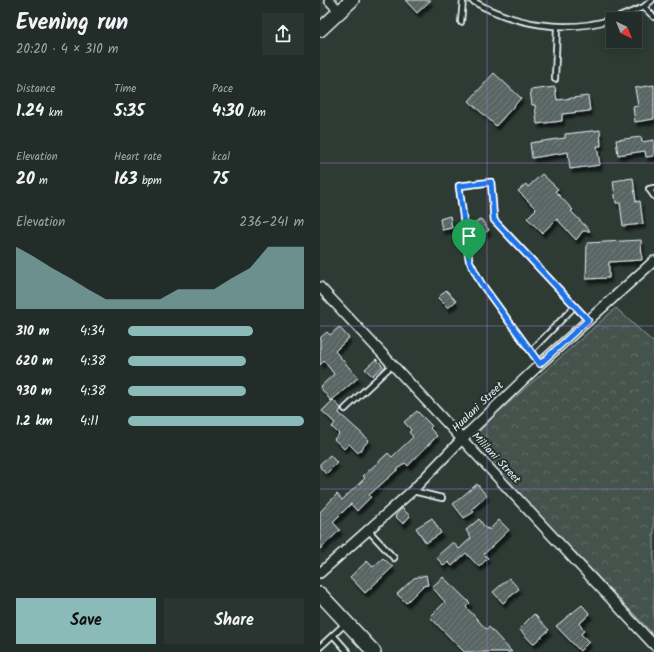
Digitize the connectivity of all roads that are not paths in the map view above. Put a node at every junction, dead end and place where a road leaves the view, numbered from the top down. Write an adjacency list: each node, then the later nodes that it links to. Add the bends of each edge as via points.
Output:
1 (329, 0): 7 (street)
2 (352, 0): 7 (street)
3 (463, 0): 10 (lane)
4 (471, 0): 12 (lane, via 495,12)
5 (652, 0): 6 (lane)
6 (644, 7): 8 (lane); 9 (lane)
7 (340, 12): 13 (street)
8 (632, 12)
9 (654, 17)
10 (462, 22)
11 (606, 22): 12 (lane, via 593,26)
12 (557, 27): 14 (lane)
13 (320, 30)
14 (555, 79)
15 (654, 188): 16 (lane, via 649,189)
16 (654, 196)
17 (654, 261): 20 (street, Hualani Street)
18 (320, 287): 23 (street, Mililani Street)
19 (575, 306): 20 (lane); 21 (lane); 21 (lane, via 494,220 491,182 459,186 469,260 481,283)
20 (588, 320): 22 (street, Hualani Street)
21 (531, 351): 22 (lane)
22 (540, 364): 25 (street, Hualani Street)
23 (392, 365): 24 (lane); 25 (street, Mililani Street)
24 (345, 408)
25 (462, 439): 26 (street, Hualani Street); 34 (street, Mililani Street)
26 (412, 491): 27 (lane); 28 (street, Hualani Street)
27 (442, 498)
28 (367, 529): 29 (lane); 30 (street, Hualani Street)
29 (394, 558)
30 (320, 573)
31 (320, 594): 32 (street)
32 (346, 623): 33 (lane); 37 (street)
33 (332, 635): 35 (lane); 36 (lane)
34 (654, 645)
35 (320, 647)
36 (348, 652)
37 (374, 652)

